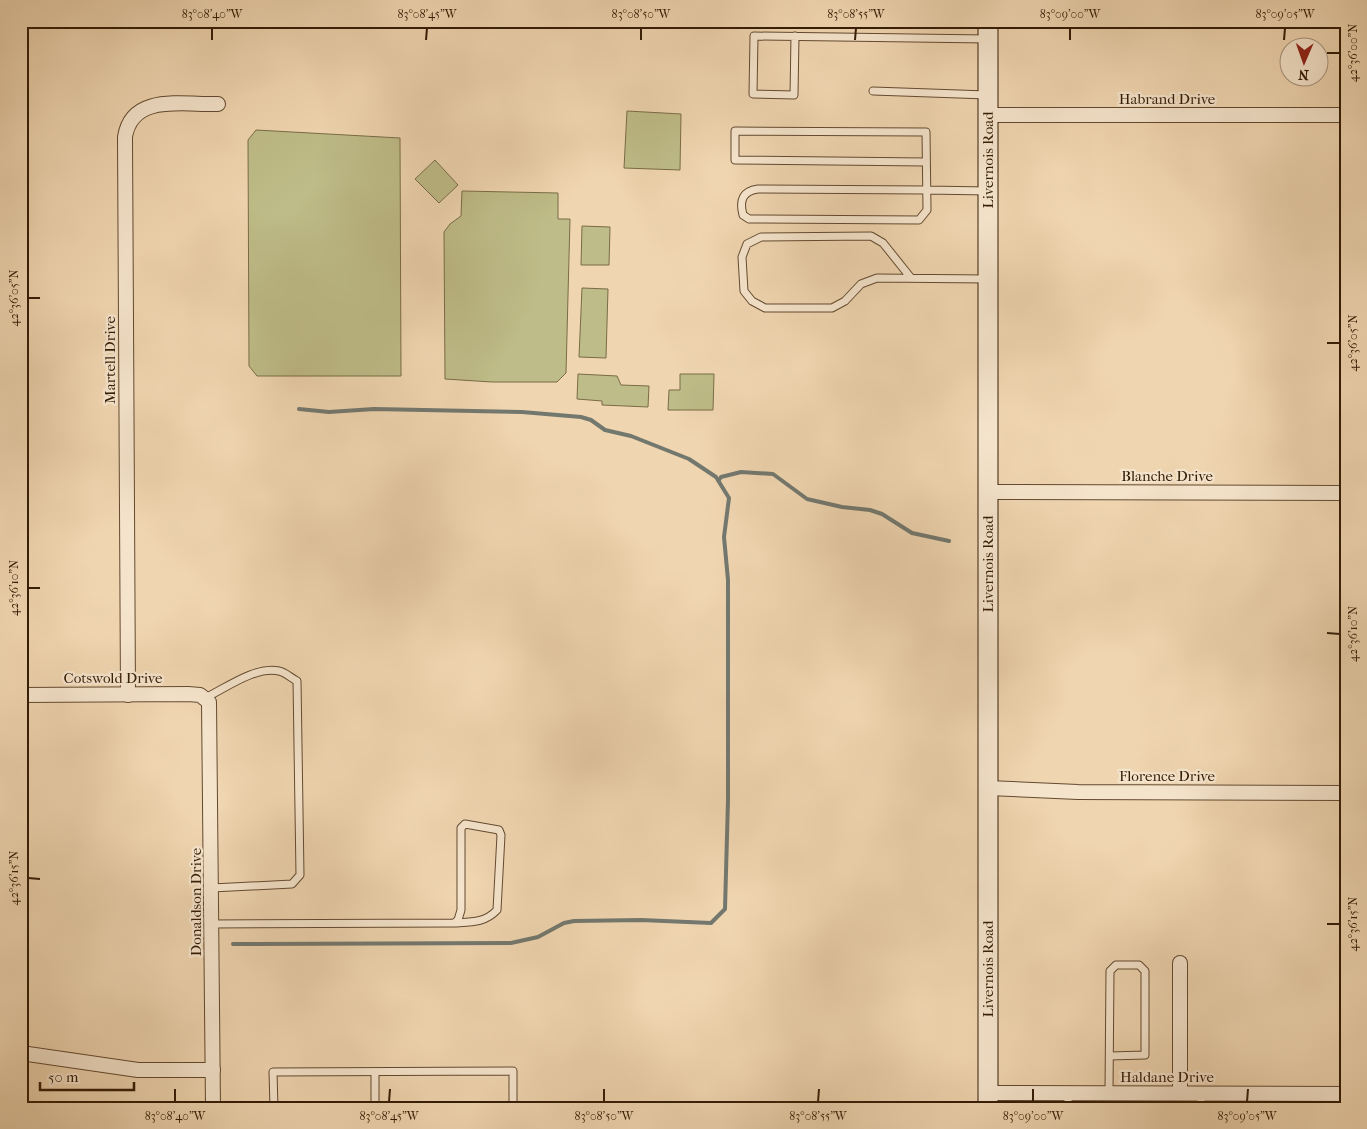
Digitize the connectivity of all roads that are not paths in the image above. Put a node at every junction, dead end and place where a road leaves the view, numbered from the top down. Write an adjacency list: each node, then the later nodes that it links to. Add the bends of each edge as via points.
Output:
1 (988, 30): 2 (lane); 4 (main road, Livernois Road)
2 (795, 36): 2 (lane, via 754,36 753,94 794,94)
3 (873, 91): 4 (lane)
4 (988, 95): 6 (main road, Livernois Road)
5 (218, 104): 16 (street, Martell Drive, via 148,106 128,122 125,137)
6 (988, 115): 7 (street, Habrand Drive); 10 (main road, Livernois Road)
7 (1346, 115)
8 (926, 162): 8 (lane, via 926,132 735,131 735,160); 9 (lane)
9 (927, 190): 9 (lane, via 758,189 744,194 741,208 749,219 919,220 927,210); 10 (lane)
10 (988, 191): 12 (main road, Livernois Road)
11 (910, 278): 11 (lane, via 884,243 871,236 761,237 747,244 742,257 744,291 752,301 765,308 832,308 845,301 861,284 876,278); 12 (lane)
12 (988, 279): 13 (main road, Livernois Road)
13 (988, 492): 14 (street, Blanche Drive); 18 (main road, Livernois Road)
14 (1346, 493)
15 (21, 694): 16 (street, Cotswold Drive)
16 (128, 694): 17 (street, Cotswold Drive, via 188,694)
17 (205, 698): 20 (street, Donaldson Drive, via 211,713); 20 (lane, via 238,680 272,671 281,671 297,681 300,875 292,884)
18 (988, 788): 19 (street, Florence Drive, via 1078,792); 33 (main road, Livernois Road)
19 (1346, 793)
20 (212, 888): 22 (street, Donaldson Drive)
21 (454, 923): 21 (lane, via 461,910 460,828 465,824 499,830 497,910 479,922); 22 (lane)
22 (212, 924): 26 (street, Donaldson Drive)
23 (1180, 963): 30 (street)
24 (21, 1053): 26 (street, via 138,1070)
25 (1110, 1056): 25 (lane, via 1110,971 1116,965 1139,965 1145,971 1145,1055); 29 (lane)
26 (213, 1070): 34 (street, Donaldson Drive)
27 (375, 1072): 35 (lane, via 273,1072); 36 (lane); 37 (lane, via 513,1071)
28 (1068, 1093): 29 (street, Haldane Drive); 33 (street, Haldane Drive); 38 (lane)
29 (1110, 1093): 30 (street, Haldane Drive)
30 (1180, 1093): 31 (street, Haldane Drive)
31 (1201, 1093): 32 (street, Haldane Drive); 39 (lane)
32 (1346, 1094)
33 (988, 1100)
34 (213, 1108)
35 (274, 1108)
36 (375, 1108)
37 (513, 1108)
38 (1068, 1108)
39 (1201, 1108)

